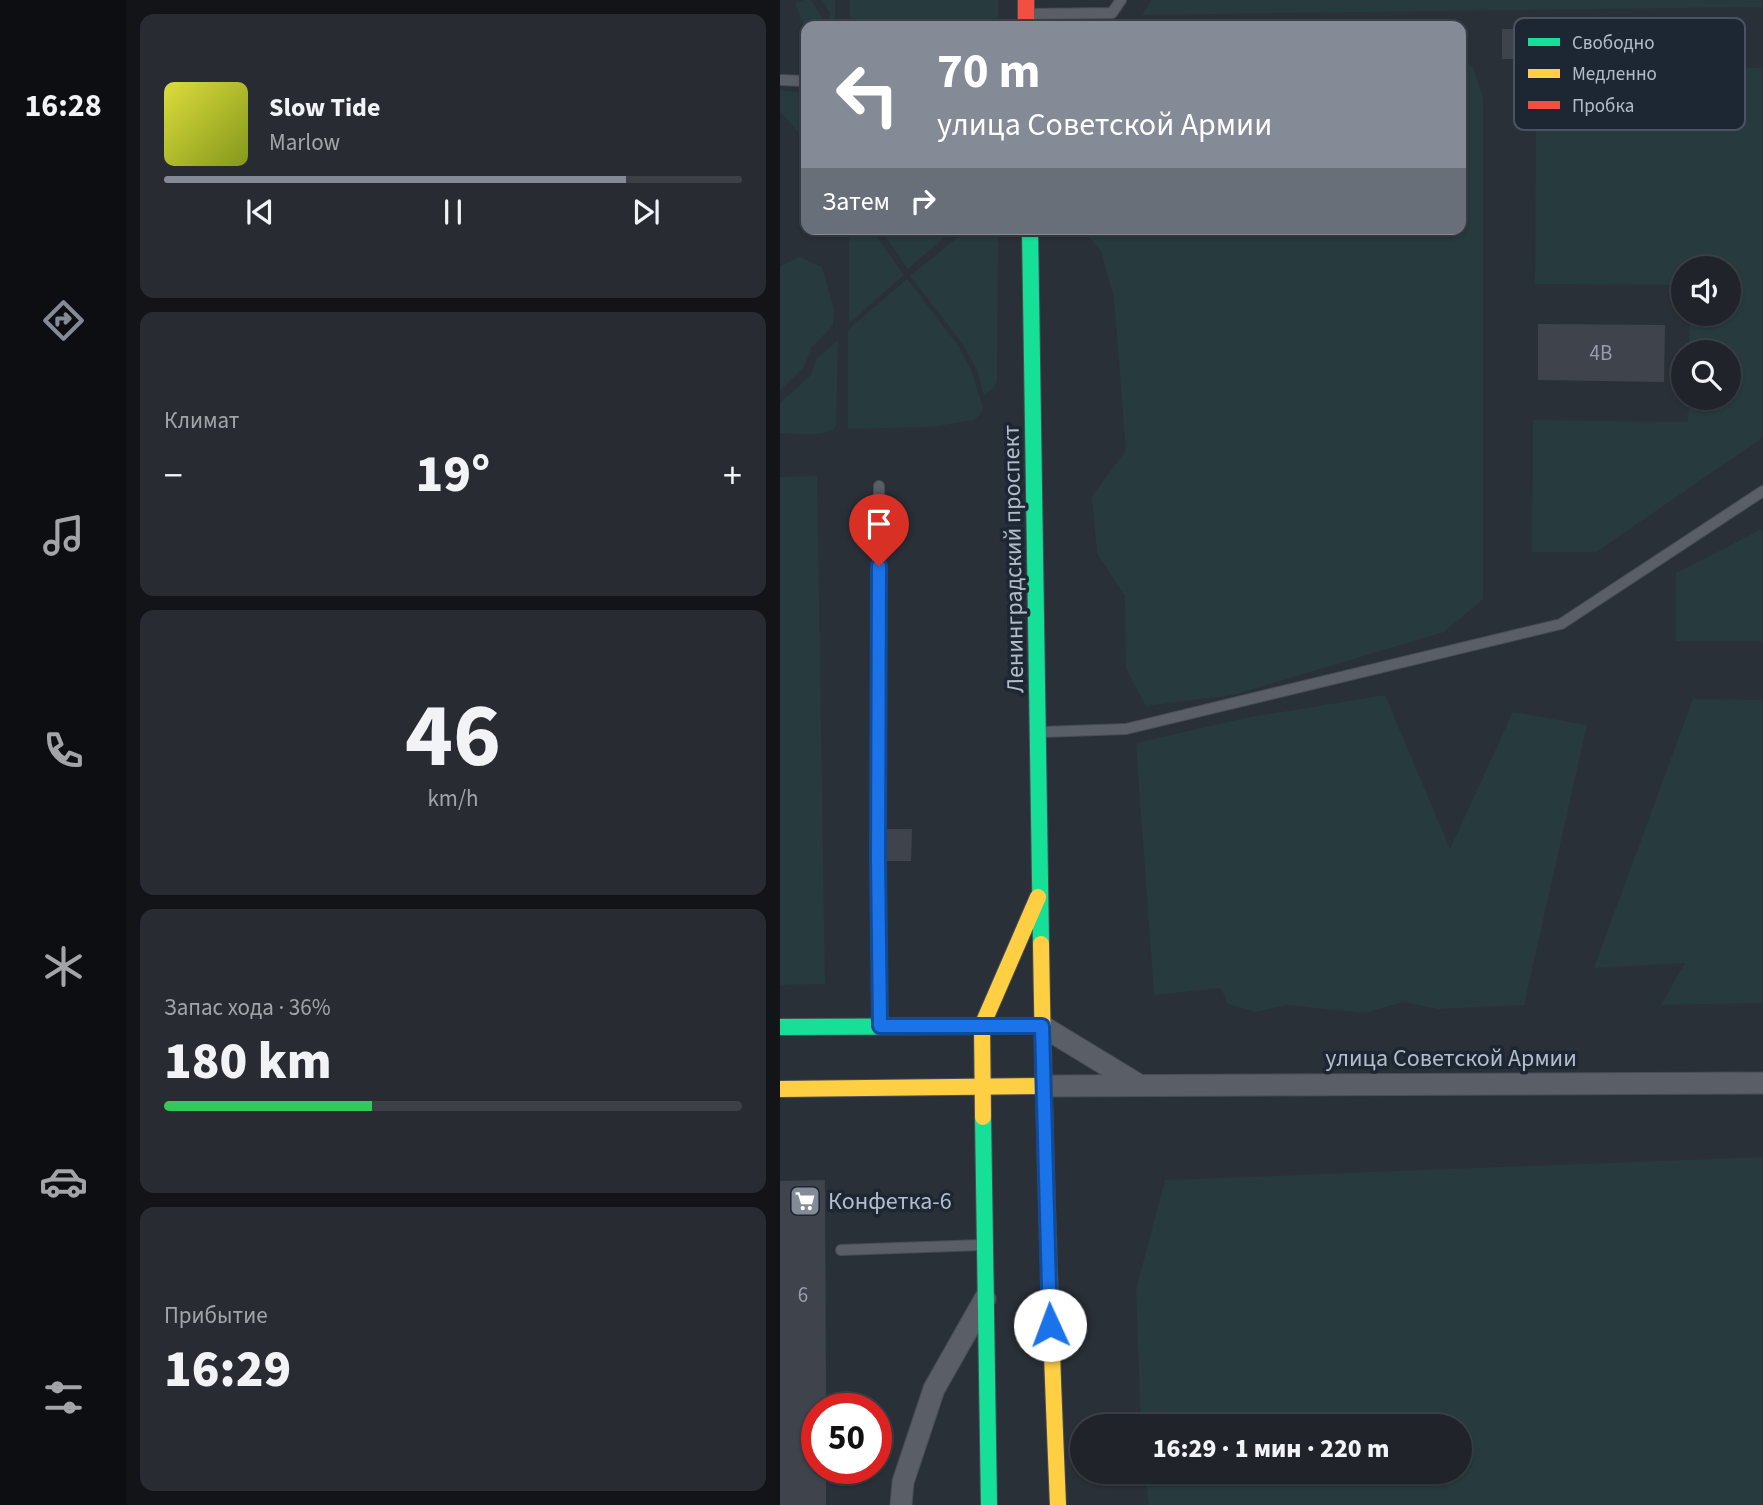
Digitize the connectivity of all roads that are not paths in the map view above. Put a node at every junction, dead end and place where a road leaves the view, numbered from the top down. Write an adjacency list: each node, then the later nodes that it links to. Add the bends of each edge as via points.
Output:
1 (1121, 0): 2 (lane, via 1112,13)
2 (1026, 14)
3 (780, 80): 4 (lane)
4 (801, 81)
5 (1030, 235): 8 (main road, Ленинградский проспект)
6 (879, 486): 10 (lane)
7 (1762, 491): 8 (lane, via 1561,624 1126,729)
8 (1039, 732): 9 (main road, Ленинградский проспект)
9 (1042, 888): 11 (main road, Ленинградский проспект); 12 (main road, Ленинградский проспект)
10 (880, 1026): 11 (main road); 13 (main road)
11 (982, 1026): 12 (main road); 16 (main road, Ленинградский проспект)
12 (1042, 1026): 15 (street); 17 (main road, Ленинградский проспект)
13 (780, 1027)
14 (1762, 1083): 15 (street, улица Советской Армии)
15 (1139, 1085): 17 (street, улица Советской Армии)
16 (982, 1086): 17 (main road, улица Советской Армии); 18 (main road, улица Советской Армии); 19 (main road, Ленинградский проспект)
17 (1043, 1086): 24 (main road, Ленинградский проспект)
18 (780, 1088)
19 (985, 1245): 20 (lane); 21 (main road, Ленинградский проспект)
20 (841, 1250)
21 (985, 1297): 22 (street, via 934,1389 903,1482); 23 (main road, Ленинградский проспект)
22 (901, 1505)
23 (989, 1505)
24 (1058, 1505)

